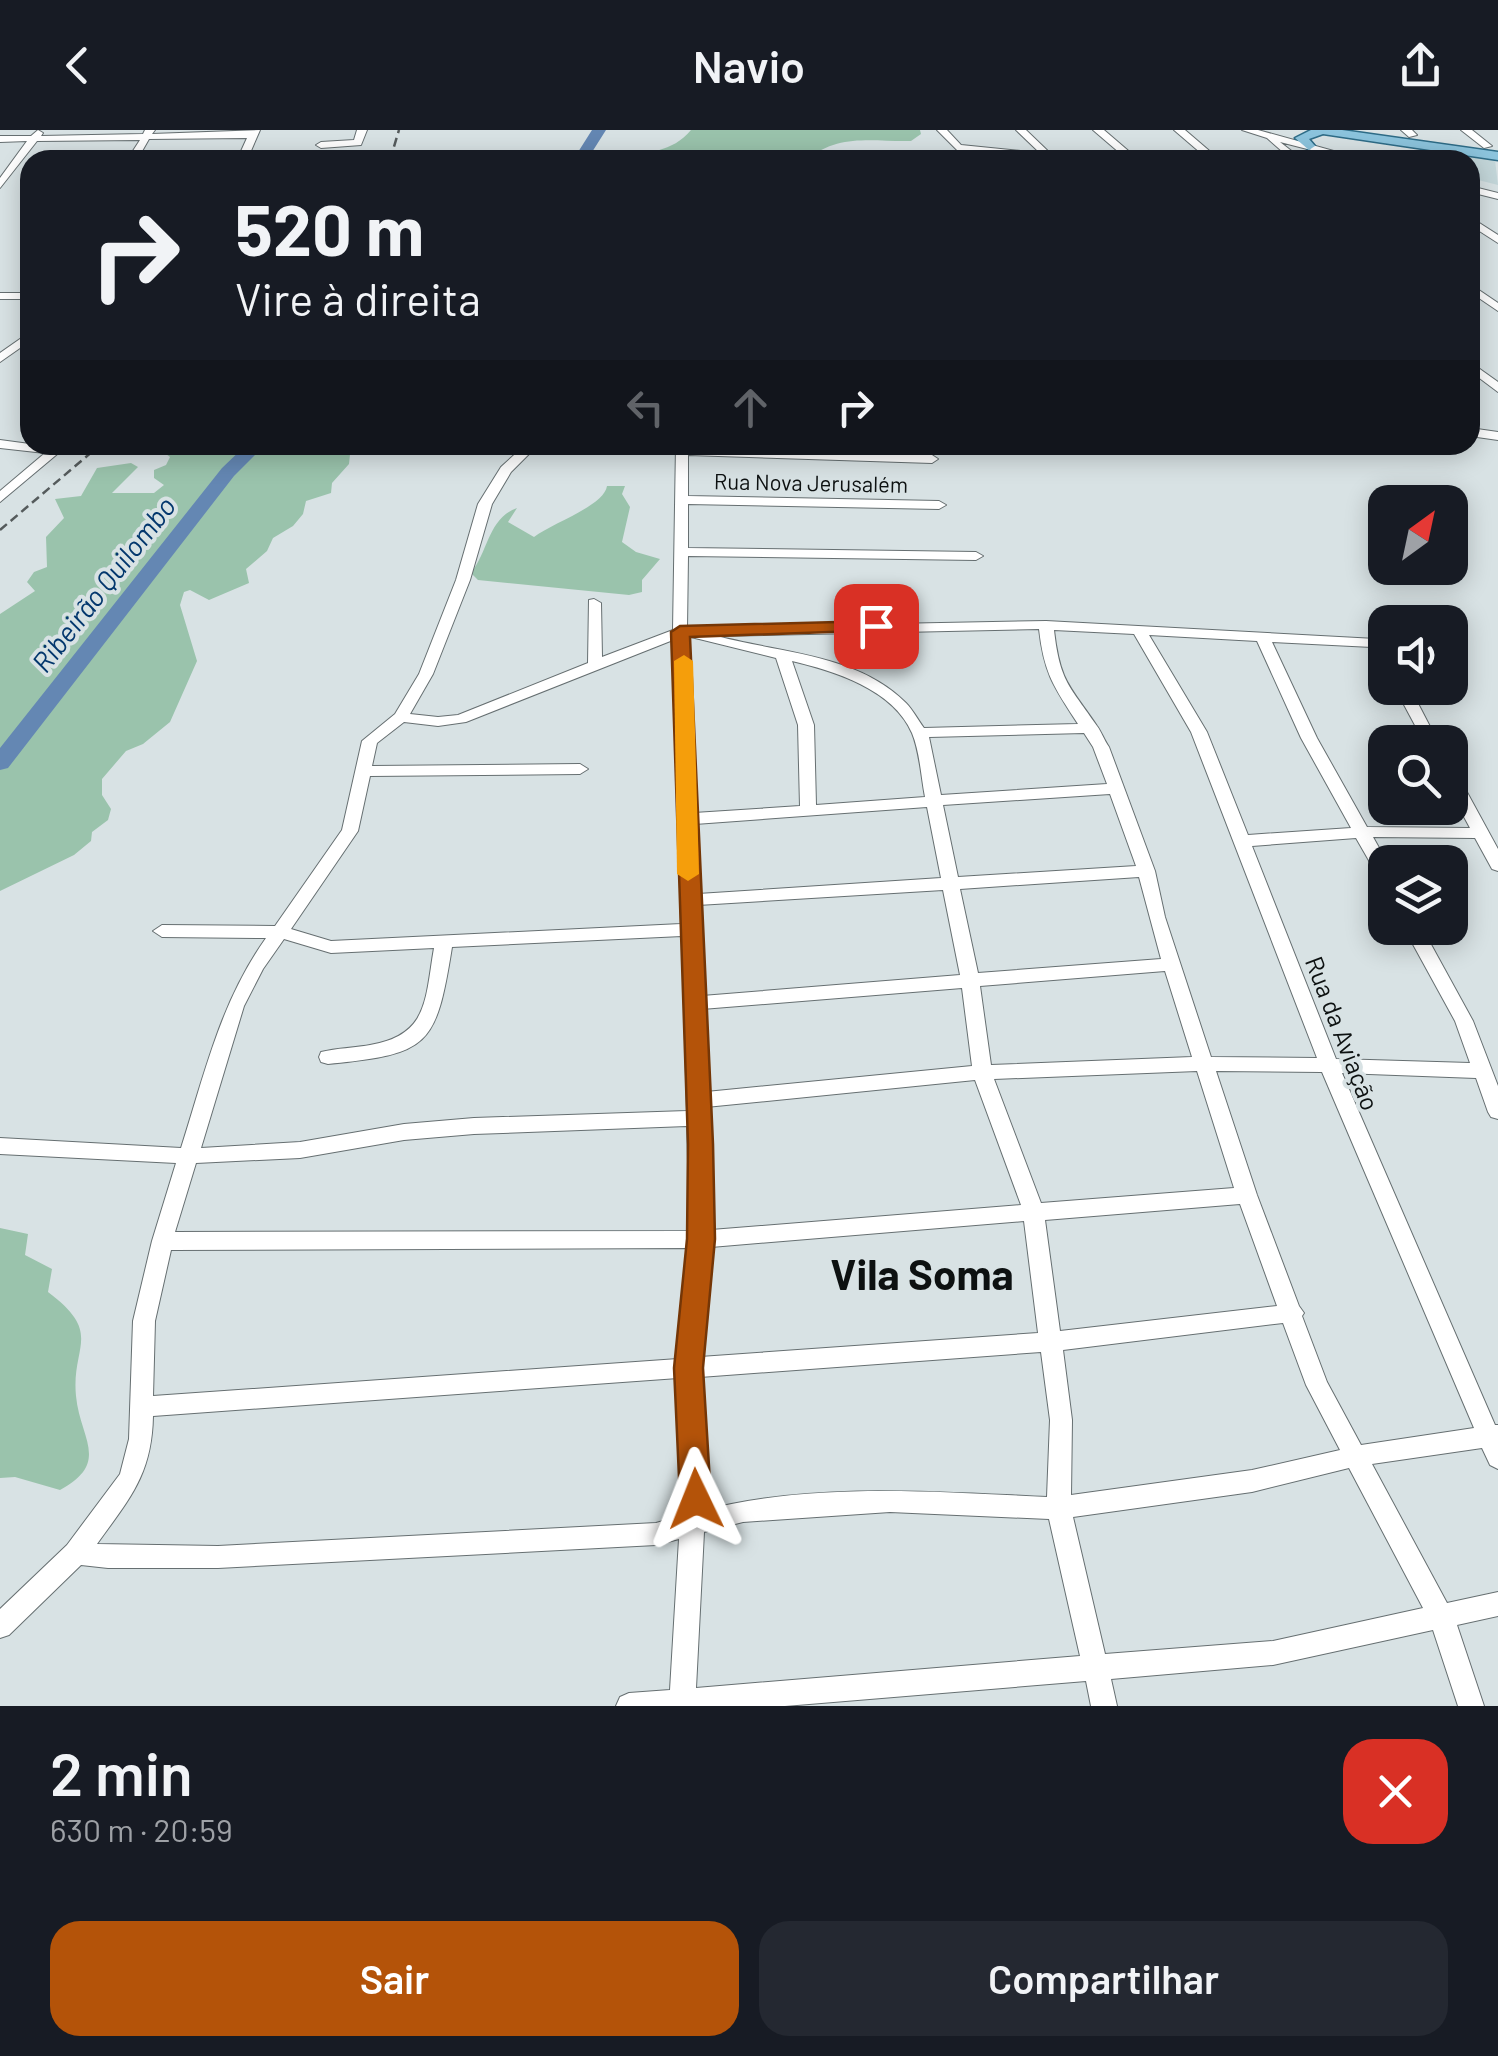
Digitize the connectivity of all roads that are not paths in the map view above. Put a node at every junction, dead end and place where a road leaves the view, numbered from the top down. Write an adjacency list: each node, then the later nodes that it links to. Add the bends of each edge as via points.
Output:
1 (362, 130): 16 (street, via 358,144)
2 (942, 130): 19 (street)
3 (1021, 130): 21 (street)
4 (1098, 130): 22 (street)
5 (1179, 130): 23 (street)
6 (1247, 130): 10 (street)
7 (1319, 130): 15 (main road); 17 (main road, via 1301,138)
8 (1378, 130): 9 (main road)
9 (1410, 132): 15 (main road)
10 (1265, 135): 17 (street); 24 (street)
11 (252, 136): 12 (street)
12 (146, 137): 13 (street)
13 (34, 138): 14 (street); 18 (street)
14 (0, 139)
15 (1478, 144): 27 (main road)
16 (321, 145)
17 (1309, 146): 25 (street); 26 (street)
18 (0, 147)
19 (959, 148): 20 (street)
20 (977, 150)
21 (1042, 150)
22 (1122, 150)
23 (1203, 150)
24 (1285, 150)
25 (1292, 150)
26 (1324, 150)
27 (1498, 156)
28 (20, 157): 29 (street)
29 (0, 185)
30 (20, 343): 31 (street)
31 (0, 360)
32 (50, 455): 37 (street)
33 (522, 455): 50 (street, via 485,504 426,674)
34 (682, 455): 38 (street)
35 (857, 455): 36 (street)
36 (932, 458)
37 (0, 498)
38 (682, 500): 39 (street, Rua Nova Jerusalém); 40 (street)
39 (939, 506)
40 (680, 552): 41 (street); 45 (street)
41 (976, 556)
42 (594, 603): 49 (street)
43 (1046, 625): 44 (street); 45 (street); 51 (street, via 1058,680)
44 (1138, 629): 46 (street); 62 (street, Rua da Aviação, via 1199,732)
45 (685, 632): 48 (street); 49 (street); 59 (street)
46 (1262, 636): 47 (street); 60 (street)
47 (1368, 647)
48 (782, 656): 52 (street, via 832,666 873,686 902,708); 58 (street, via 806,726)
49 (595, 664): 50 (street, via 461,721)
50 (400, 717): 54 (street, via 370,741)
51 (1090, 728): 52 (street); 55 (street)
52 (920, 734): 56 (street)
53 (580, 768): 54 (street)
54 (363, 771): 70 (street, via 350,831)
55 (1114, 789): 56 (street); 65 (street)
56 (935, 798): 58 (street); 66 (street)
57 (1468, 808): 61 (street)
58 (808, 812): 59 (street)
59 (688, 819): 67 (street)
60 (1363, 832): 61 (street); 62 (street); 63 (street)
61 (1482, 833): 64 (street)
62 (1242, 841): 77 (street, Rua da Aviação)
63 (1370, 845)
64 (1498, 865)
65 (1146, 871): 66 (street); 73 (street)
66 (952, 884): 67 (street); 74 (street)
67 (690, 900): 68 (street)
68 (691, 930): 71 (street); 75 (street)
69 (162, 932): 70 (street)
70 (282, 932): 71 (street, via 331,947); 84 (street, via 235,1006)
71 (444, 943): 76 (street, via 423,1032 391,1052)
72 (1422, 945): 79 (street)
73 (1172, 964): 74 (street); 78 (street)
74 (970, 979): 75 (street); 80 (street)
75 (695, 1003): 81 (street)
76 (328, 1057)
77 (1328, 1063): 78 (street); 79 (street); 93 (street, Rua da Aviação)
78 (1206, 1064): 80 (street); 85 (street)
79 (1483, 1071): 82 (street)
80 (982, 1072): 81 (street); 86 (street)
81 (699, 1109): 84 (street); 87 (street)
82 (1498, 1112)
83 (0, 1146): 84 (street)
84 (188, 1156): 88 (street)
85 (1248, 1195): 86 (street); 89 (street)
86 (1033, 1210): 87 (street); 90 (street)
87 (701, 1239): 88 (street); 91 (street)
88 (162, 1242): 92 (street, via 144,1321)
89 (1294, 1313): 90 (street); 94 (street, via 1318,1385)
90 (1049, 1342): 91 (street); 95 (street, via 1061,1420)
91 (688, 1368): 92 (street); 96 (street)
92 (142, 1407): 97 (street, via 130,1478)
93 (1495, 1443): 94 (street)
94 (1357, 1456): 95 (street, via 1252,1481); 99 (street)
95 (1058, 1508): 96 (street, via 890,1501 743,1511); 101 (street)
96 (693, 1525): 97 (street, via 656,1534 218,1557); 102 (street)
97 (76, 1553): 100 (street)
98 (1498, 1604): 99 (street)
99 (1441, 1616): 101 (street, via 1273,1654); 105 (street)
100 (0, 1626)
101 (1096, 1669): 102 (street); 104 (street)
102 (683, 1704): 103 (street)
103 (628, 1706)
104 (1104, 1706)
105 (1471, 1706)

